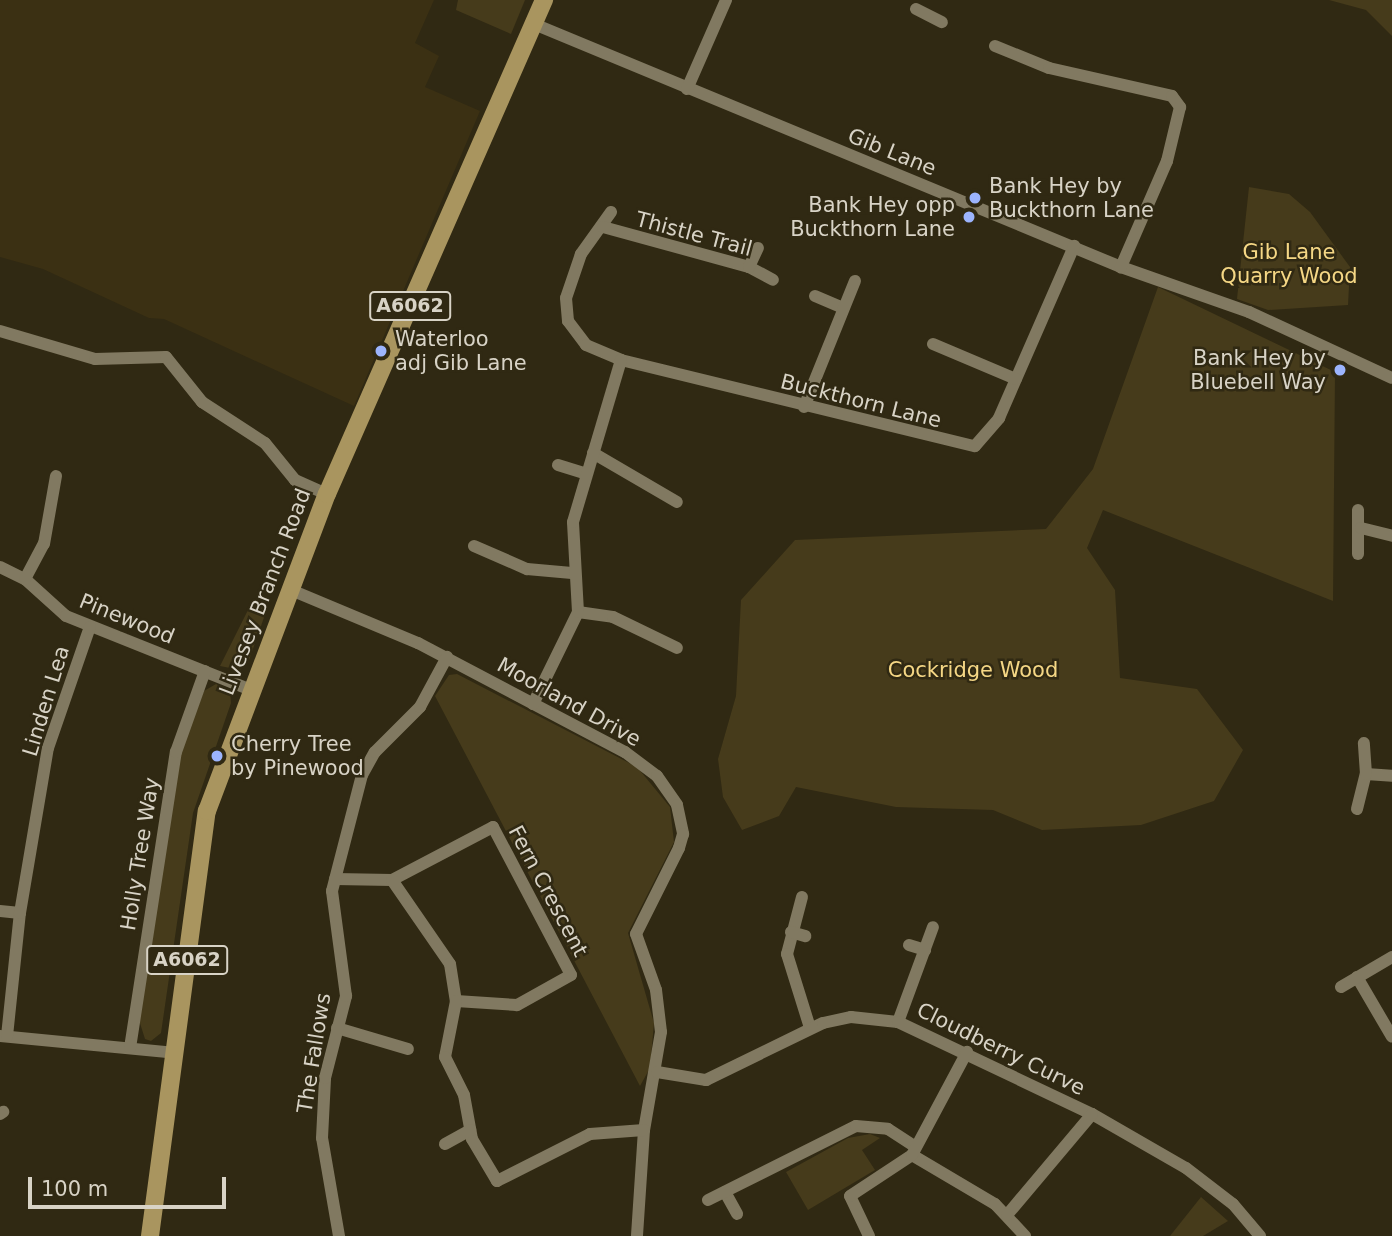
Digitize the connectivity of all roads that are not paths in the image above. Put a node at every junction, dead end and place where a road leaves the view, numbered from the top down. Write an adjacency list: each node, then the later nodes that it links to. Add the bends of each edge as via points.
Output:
1 (544, 0): 7 (main road, Livesey Branch Road / A6062)
2 (726, 0): 9 (street)
3 (929, 0): 5 (street)
4 (916, 9): 5 (street)
5 (929, 15): 6 (street)
6 (942, 22)
7 (534, 24): 9 (street, Gib Lane); 31 (main road, Livesey Branch Road / A6062)
8 (995, 46): 15 (street, via 1049,68 1172,96 1181,107 1167,161)
9 (687, 89): 12 (street, Gib Lane)
10 (611, 212): 11 (street, Thistle Trail)
11 (603, 227): 14 (street, Thistle Trail); 18 (street, Thistle Trail, via 581,254)
12 (1073, 246): 15 (street, Gib Lane); 25 (street, Buckthorn Lane)
13 (758, 248): 14 (street)
14 (749, 267): 16 (street, Thistle Trail)
15 (1121, 267): 24 (street, Gib Lane, via 1249,312)
16 (773, 280)
17 (855, 281): 20 (street)
18 (569, 286): 23 (street, Buckthorn Lane, via 566,311 575,334)
19 (815, 296): 20 (street)
20 (843, 308): 26 (street)
21 (0, 331): 31 (street, via 95,359 166,357 202,402 265,443 295,480)
22 (933, 344): 25 (street)
23 (621, 360): 26 (street, Buckthorn Lane); 27 (street)
24 (1392, 378)
25 (1016, 379): 26 (street, Buckthorn Lane, via 988,438 975,446)
26 (804, 407)
27 (593, 453): 29 (street); 32 (street)
28 (558, 465): 29 (street)
29 (584, 473): 39 (street, via 573,523)
30 (56, 476): 40 (street, via 44,544)
31 (327, 494): 41 (main road, Livesey Branch Road / A6062)
32 (677, 502)
33 (1358, 510): 34 (street)
34 (1361, 528): 35 (street); 37 (street)
35 (1392, 536)
36 (474, 546): 39 (street, via 527,569)
37 (1358, 554)
38 (0, 567): 40 (street, Pinewood)
39 (572, 573): 42 (street)
40 (24, 579): 43 (street, Pinewood, via 66,616)
41 (291, 590): 45 (street, Moorland Drive); 47 (main road, Livesey Branch Road / A6062)
42 (578, 612): 44 (street, via 619,619); 48 (street)
43 (90, 627): 46 (street, Pinewood); 57 (street, Linden Lea, via 48,748)
44 (677, 648)
45 (446, 657): 48 (street, Moorland Drive); 53 (street, The Fallows, via 411,718 368,763)
46 (205, 671): 47 (street, Pinewood); 72 (street, Holly Tree Way, via 176,752)
47 (251, 690): 75 (main road, Livesey Branch Road / A6062, via 207,811)
48 (533, 704): 76 (street, Moorland Drive, via 643,765 669,792 682,820 678,848 636,934 657,999)
49 (1364, 743): 50 (street)
50 (1366, 774): 51 (street); 52 (street)
51 (1392, 776)
52 (1357, 810)
53 (335, 879): 54 (street, Fern Crescent); 68 (street, The Fallows, via 333,921 346,990)
54 (392, 880): 66 (street, via 445,952); 66 (street, Fern Crescent, via 493,827 571,975 517,1005)
55 (802, 897): 59 (street)
56 (0, 911): 57 (street)
57 (20, 913): 70 (street, Linden Lea)
58 (933, 927): 62 (street)
59 (791, 932): 60 (street); 69 (street, via 788,964)
60 (805, 936)
61 (909, 945): 62 (street)
62 (925, 950): 67 (street)
63 (1392, 957): 64 (street)
64 (1357, 977): 65 (street); 71 (street)
65 (1341, 987)
66 (456, 1001): 78 (street, via 444,1049 468,1106)
67 (898, 1022): 69 (street, Cloudberry Curve, via 851,1017); 74 (street, Cloudberry Curve)
68 (337, 1028): 73 (street); 87 (street, The Fallows, via 322,1118)
69 (810, 1028): 76 (street, Cloudberry Curve, via 715,1078 686,1081)
70 (4, 1036): 72 (street)
71 (1392, 1037)
72 (130, 1048): 75 (street)
73 (408, 1049)
74 (967, 1052): 77 (street, Cloudberry Curve); 81 (street)
75 (175, 1053): 86 (main road, Livesey Branch Road / A6062)
76 (657, 1072): 79 (street, Moorland Drive)
77 (1092, 1114): 85 (street); 91 (street, Cloudberry Curve, via 1202,1178)
78 (470, 1130): 79 (street, via 496,1181 590,1134); 80 (street)
79 (645, 1130): 88 (street, Moorland Drive)
80 (446, 1144)
81 (914, 1151): 82 (street, via 888,1129 856,1126); 85 (street); 89 (street, via 850,1196)
82 (725, 1192): 83 (street); 84 (street)
83 (708, 1200)
84 (737, 1214)
85 (1007, 1215): 90 (street)
86 (150, 1236)
87 (339, 1236)
88 (637, 1236)
89 (869, 1236)
90 (1025, 1236)
91 (1260, 1236)

